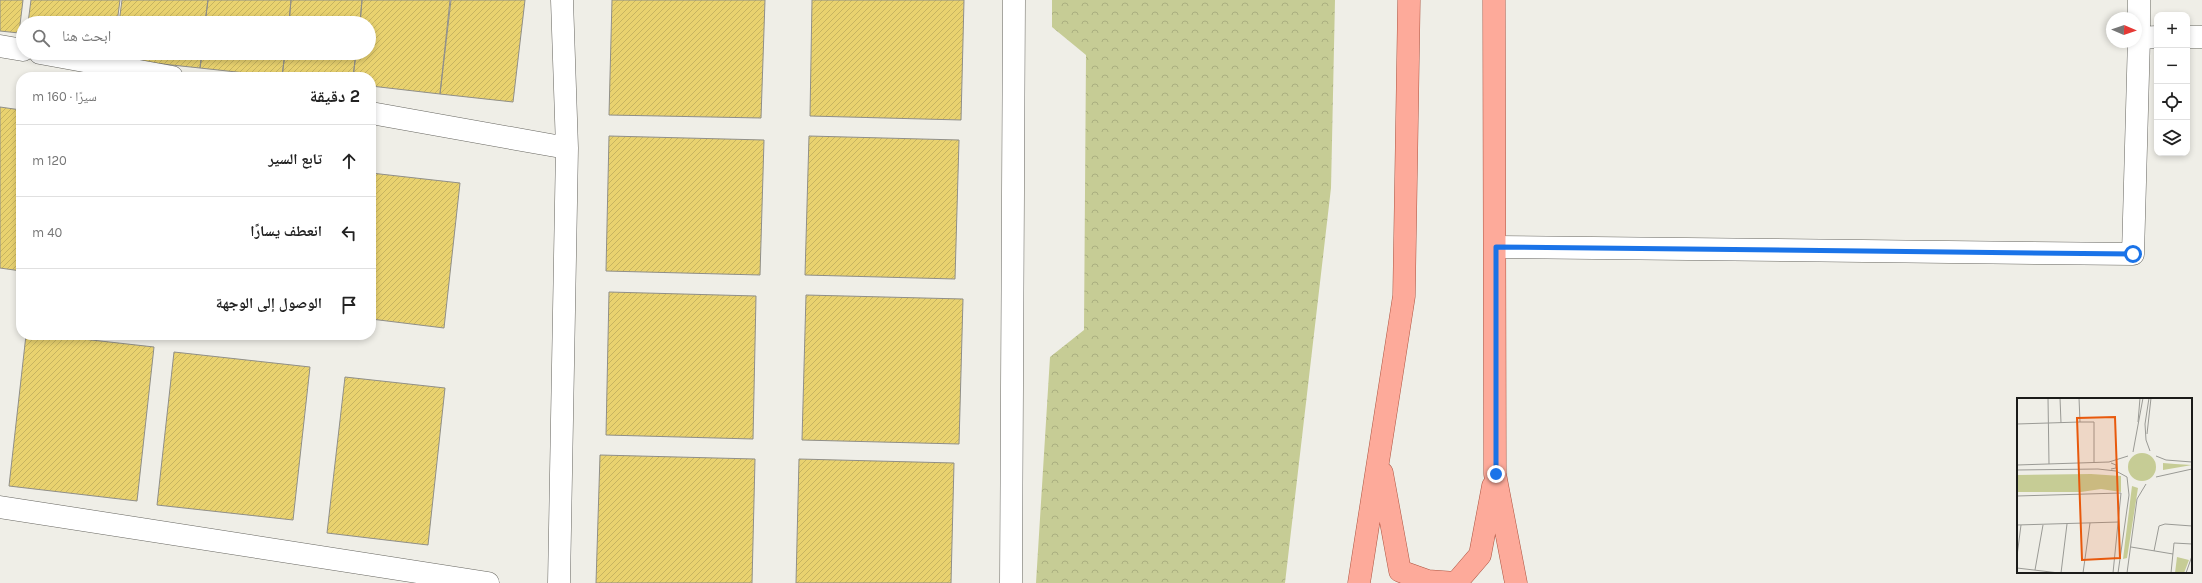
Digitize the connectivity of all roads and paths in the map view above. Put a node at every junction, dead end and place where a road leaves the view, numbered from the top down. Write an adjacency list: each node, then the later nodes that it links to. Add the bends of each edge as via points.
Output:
1 (562, 0): 14 (street)
2 (1014, 0): 21 (street)
3 (1409, 0): 16 (main road, via 1404,296)
4 (1494, 0): 15 (main road)
5 (2139, 0): 8 (street)
6 (2190, 37): 7 (street)
7 (2202, 37)
8 (2148, 38): 15 (street, via 2133,254)
9 (0, 46): 10 (street)
10 (16, 49)
11 (78, 60): 12 (street)
12 (144, 72)
13 (376, 114): 14 (street)
14 (567, 148): 20 (street)
15 (1496, 247): 17 (main road)
16 (1379, 458): 17 (main road, via 1400,571 1428,581 1456,583 1480,555); 22 (main road)
17 (1496, 474): 23 (main road)
18 (0, 507): 19 (street)
19 (488, 583)
20 (559, 583)
21 (1011, 583)
22 (1359, 583)
23 (1516, 583)

